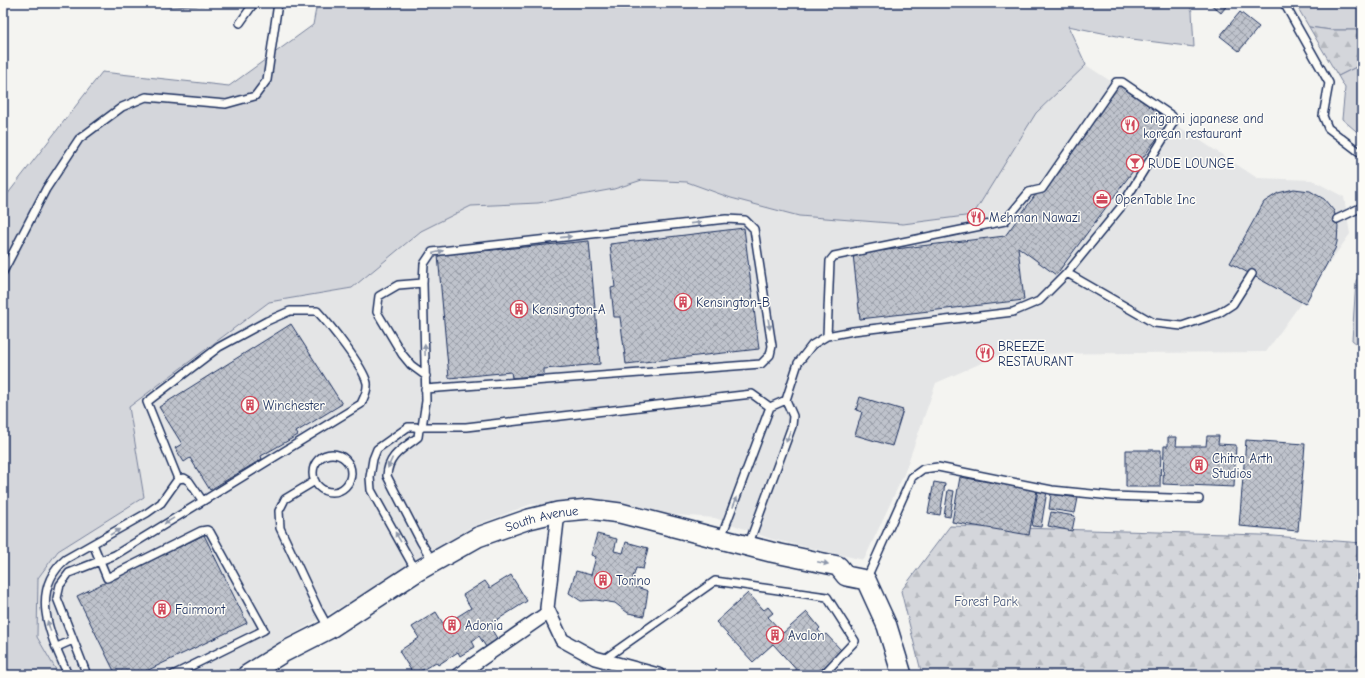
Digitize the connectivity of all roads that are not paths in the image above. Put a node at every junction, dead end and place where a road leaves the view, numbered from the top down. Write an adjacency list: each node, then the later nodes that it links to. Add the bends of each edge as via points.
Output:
1 (254, 3): 4 (lane)
2 (278, 3): 8 (lane, via 267,80 255,96 226,104 146,97 122,107 79,139 46,189)
3 (1284, 3): 5 (lane, via 1329,83 1323,116 1328,128)
4 (240, 23)
5 (1362, 154)
6 (1362, 207): 7 (lane)
7 (1337, 219)
8 (3, 272)
9 (1067, 274): 10 (lane, via 1154,323 1182,326 1219,313 1233,304); 12 (lane, via 1039,301 1012,312); 12 (lane, via 1121,208 1173,123 1172,116 1120,82 1116,82 1042,189 1029,192 1006,220 834,256 830,261)
10 (1252, 274)
11 (423, 283): 13 (lane, one-way to 11); 13 (lane, via 398,285 379,296 377,312 402,354 411,365); 14 (lane, one-way to 14, via 424,264 432,252 726,219 745,220 754,229 772,346 770,355 761,364)
12 (827, 336): 15 (lane, via 812,345 798,363)
13 (426, 376): 14 (lane)
14 (425, 389): 17 (lane)
15 (786, 400): 16 (lane); 25 (lane, one-way to 25, via 793,416 792,426)
16 (770, 406): 17 (lane, via 752,394 466,427); 23 (lane, one-way to 16)
17 (421, 428): 27 (lane, one-way to 27, via 418,437 392,458 387,468 387,476); 28 (lane, one-way to 17, via 371,490 370,477 377,449 408,427)
18 (178, 479): 21 (lane, via 184,478 189,481); 21 (lane, via 147,402 219,347 267,321 290,311 317,311 336,332 367,383 366,394 361,404); 24 (lane, one-way to 18, via 147,514 161,502)
19 (314, 481): 19 (lane, via 315,463 325,455 336,454 350,466 350,479 342,489 323,490); 32 (lane, via 285,499 279,511 280,528)
20 (1198, 499): 30 (lane, via 1112,496 1052,490 938,467 923,469 912,477)
21 (202, 500): 26 (lane, one-way to 26, via 115,554)
22 (557, 521): 29 (street, via 593,516 652,528 735,554 838,580); 31 (street, via 547,608); 40 (street, via 542,523 475,547 397,592 327,639)
23 (721, 538): 25 (street, South Avenue); 27 (street, South Avenue, via 620,513 589,509 558,512 529,519 478,537)
24 (93, 544): 26 (lane); 34 (lane, one-way to 24, via 48,623 46,586 57,566)
25 (748, 546): 29 (street, South Avenue, one-way to 29, via 838,566)
26 (100, 560): 33 (lane, via 69,573 60,585 57,598); 38 (lane, via 107,578 201,531 210,532 264,630)
27 (433, 562): 28 (street, South Avenue)
28 (416, 572): 32 (street, South Avenue)
29 (846, 576): 30 (street, South Avenue)
30 (866, 580): 44 (street, via 886,626)
31 (549, 612): 35 (street, via 562,640); 41 (street)
32 (329, 629): 39 (street, South Avenue)
33 (73, 640): 34 (lane); 37 (lane)
34 (57, 647): 36 (lane)
35 (603, 660): 42 (street); 43 (lane, via 715,581 827,597 855,640)
36 (68, 675)
37 (87, 675)
38 (173, 675)
39 (247, 675)
40 (265, 675)
41 (458, 675)
42 (658, 675)
43 (824, 675)
44 (902, 675)

